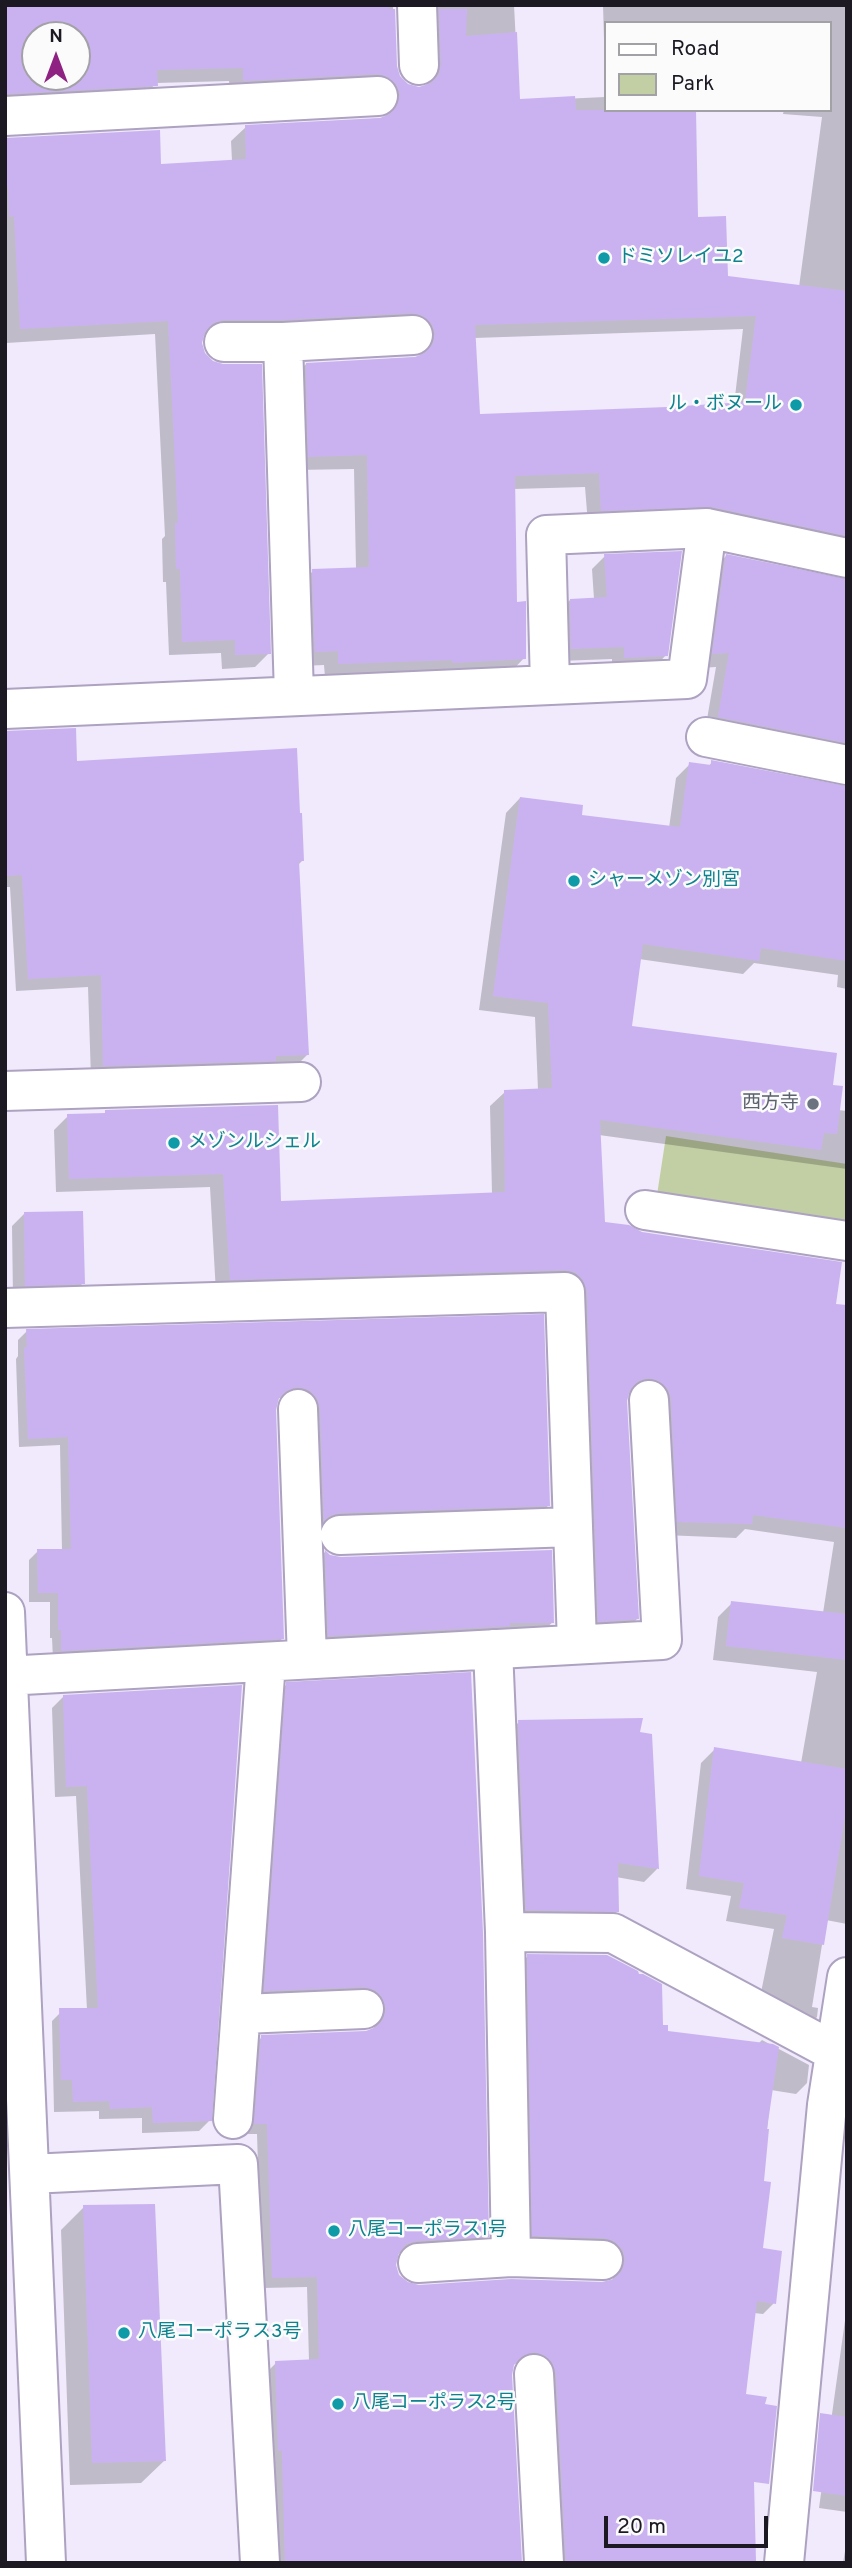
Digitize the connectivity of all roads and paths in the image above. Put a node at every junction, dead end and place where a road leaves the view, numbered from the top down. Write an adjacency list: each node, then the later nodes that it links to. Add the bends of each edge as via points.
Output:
1 (416, 5): 2 (street)
2 (419, 65)
3 (378, 96): 4 (street)
4 (5, 117)
5 (413, 335): 7 (street)
6 (224, 342): 7 (street)
7 (282, 342): 11 (street)
8 (707, 528): 9 (street); 10 (street, via 687,679); 10 (street, via 546,535)
9 (847, 558)
10 (550, 685): 11 (street)
11 (294, 695): 12 (street)
12 (5, 709)
13 (706, 737): 14 (street)
14 (847, 765)
15 (301, 1082): 16 (street)
16 (5, 1091)
17 (645, 1210): 18 (street)
18 (847, 1241)
19 (5, 1308): 22 (street, via 565,1292)
20 (649, 1400): 25 (street, via 662,1640)
21 (298, 1409): 27 (street)
22 (573, 1527): 23 (street); 25 (street)
23 (340, 1535)
24 (5, 1612): 29 (street)
25 (577, 1644): 26 (street)
26 (493, 1649): 27 (street); 30 (street)
27 (307, 1659): 28 (street)
28 (266, 1662): 29 (street); 34 (street)
29 (7, 1676): 33 (street)
30 (505, 1932): 35 (street, via 613,1933); 38 (street)
31 (846, 1989): 35 (street)
32 (364, 2009): 34 (street)
33 (14, 2011): 37 (street)
34 (242, 2014): 36 (street)
35 (835, 2052): 46 (street)
36 (233, 2119)
37 (30, 2174): 41 (street); 44 (street, via 238,2164)
38 (511, 2257): 39 (street); 40 (street)
39 (603, 2260)
40 (418, 2263)
41 (20, 2293): 43 (street)
42 (534, 2374): 45 (street)
43 (46, 2563)
44 (260, 2563)
45 (544, 2563)
46 (784, 2563)

